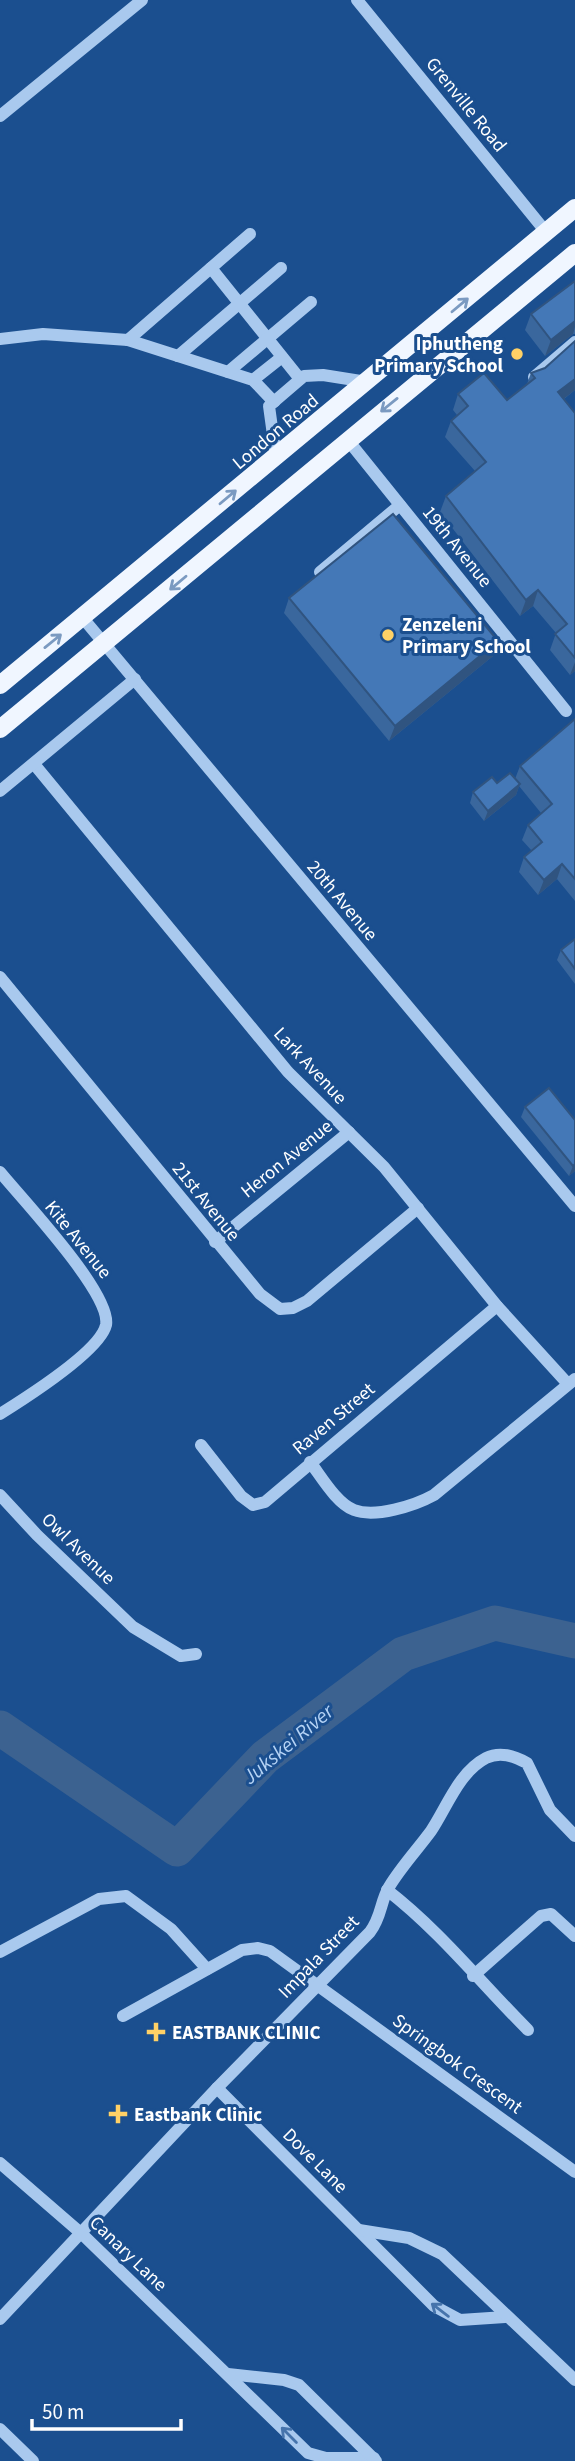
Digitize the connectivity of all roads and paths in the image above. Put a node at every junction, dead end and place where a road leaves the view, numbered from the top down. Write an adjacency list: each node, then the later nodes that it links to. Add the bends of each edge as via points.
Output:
1 (142, 0): 3 (street)
2 (357, 0): 5 (street, Grenville Road)
3 (0, 116)
4 (575, 208): 5 (main road, London Road)
5 (547, 232): 22 (main road, London Road, one-way to 5)
6 (250, 234): 8 (street)
7 (575, 253): 24 (main road, one-way to 24)
8 (211, 268): 11 (street); 14 (street)
9 (281, 268): 11 (street)
10 (311, 302): 13 (street)
11 (240, 304): 13 (street); 16 (street)
12 (0, 339): 14 (street, via 43,334)
13 (268, 339): 17 (street); 18 (street)
14 (128, 340): 16 (street)
15 (575, 342): 19 (street)
16 (178, 356): 18 (street)
17 (282, 357): 20 (street); 21 (street)
18 (228, 372): 21 (street)
19 (534, 377)
20 (300, 379): 22 (street, via 323,375); 23 (street)
21 (253, 380): 23 (street)
22 (367, 382): 25 (main road, London Road)
23 (274, 402): 25 (street, via 269,414)
24 (347, 439): 26 (street, 19th Avenue); 29 (main road, one-way to 29)
25 (276, 457): 28 (main road, London Road, one-way to 25)
26 (400, 505): 27 (street); 32 (street, 19th Avenue)
27 (320, 572)
28 (82, 617): 29 (street, 20th Avenue); 31 (main road, London Road, one-way to 28)
29 (105, 645): 30 (street, 20th Avenue); 33 (main road)
30 (135, 679): 34 (street); 39 (street, 20th Avenue)
31 (0, 685)
32 (566, 711)
33 (0, 729)
34 (34, 764): 35 (street); 37 (street, Lark Avenue, via 288,1072)
35 (0, 792)
36 (0, 977): 41 (street, 21st Avenue)
37 (349, 1132): 40 (street, Lark Avenue); 41 (street, Heron Avenue)
38 (0, 1172): 44 (street, Kite Avenue, via 92,1284 106,1316 105,1327 91,1348)
39 (575, 1206)
40 (418, 1208): 41 (street, 21st Avenue, via 307,1301 288,1309 275,1307 260,1294); 42 (street, Lark Avenue)
41 (215, 1242)
42 (497, 1306): 43 (street, Lark Avenue); 46 (street, Raven Street)
43 (572, 1381): 46 (street, via 434,1495 419,1502 355,1511)
44 (0, 1414)
45 (201, 1445): 46 (street, Raven Street, via 253,1505 271,1498)
46 (310, 1462)
47 (0, 1494): 48 (street, Owl Avenue, via 133,1628 181,1656)
48 (196, 1654)
49 (575, 1836): 50 (street, Impala Street, via 550,1810 527,1763 505,1754 491,1756 463,1778)
50 (387, 1890): 54 (street, via 433,1928); 55 (street, Impala Street, via 379,1921)
51 (575, 1936): 54 (street, via 556,1917 546,1914)
52 (0, 1952): 53 (street, via 99,1899 126,1896 171,1929)
53 (207, 1969): 55 (street, Springbok Crescent, via 242,1950 258,1948 270,1951); 56 (street)
54 (473, 1976): 57 (street)
55 (318, 1986): 58 (street, Impala Street); 60 (street, Springbok Crescent)
56 (123, 2016)
57 (528, 2030)
58 (217, 2088): 61 (street, Dove Lane); 62 (street, Impala Street)
59 (0, 2163): 62 (street, Canary Lane)
60 (575, 2172)
61 (359, 2230): 63 (street, via 426,2244); 63 (street, Dove Lane, one-way to 61, via 450,2318)
62 (82, 2234): 64 (street, Impala Street); 65 (street, Canary Lane)
63 (505, 2317): 66 (street)
64 (0, 2319)
65 (228, 2374): 68 (street, Canary Lane, via 299,2385); 68 (street, Canary Lane, one-way to 65, via 308,2453)
66 (575, 2380)
67 (0, 2429): 69 (street)
68 (375, 2460)
69 (33, 2461)

